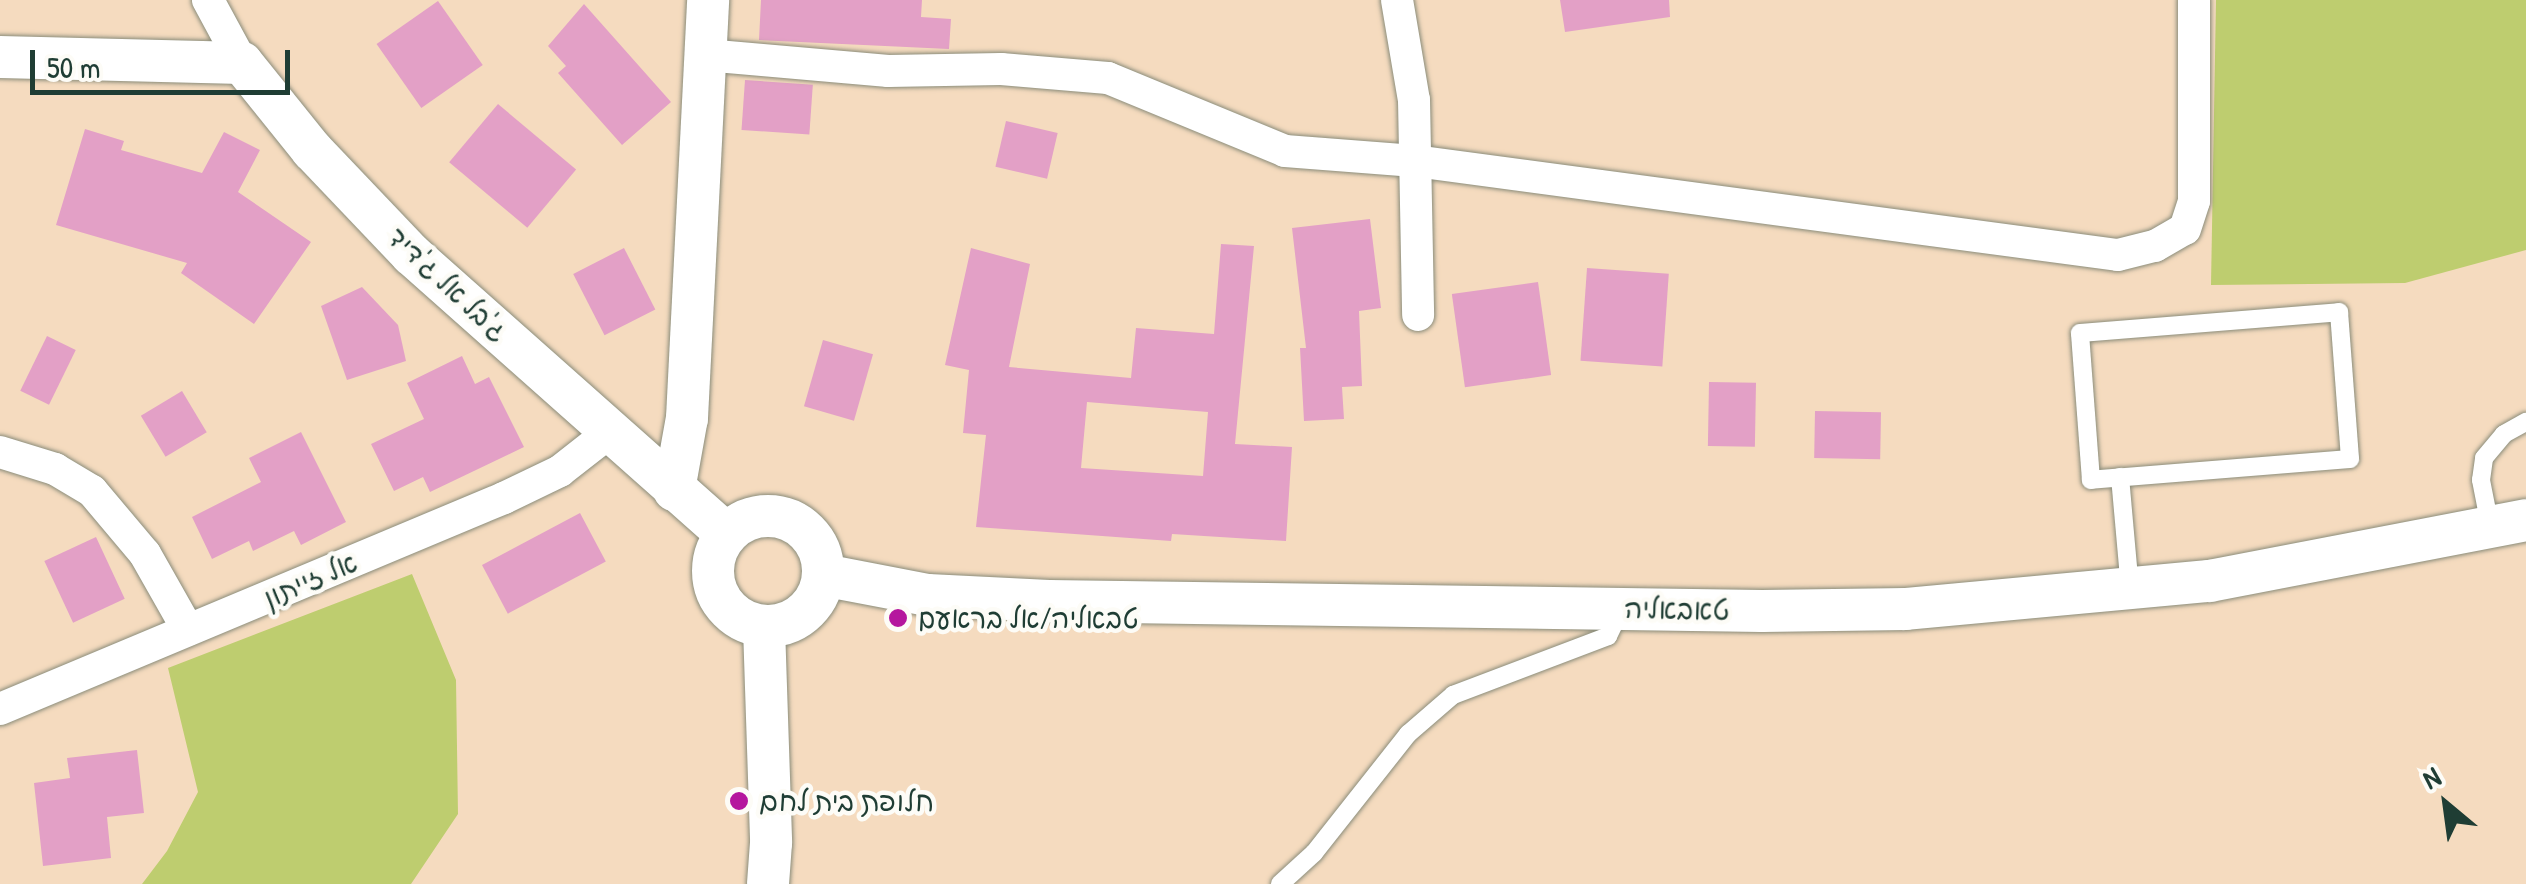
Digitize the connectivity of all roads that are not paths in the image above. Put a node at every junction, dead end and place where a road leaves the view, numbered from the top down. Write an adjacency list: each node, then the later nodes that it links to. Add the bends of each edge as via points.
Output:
1 (208, 0): 6 (street, ג'בל אל ג'דיד)
2 (1397, 0): 7 (street, via 1414,100)
3 (2194, 0): 7 (street, via 2194,201 2185,229 2118,255)
4 (701, 20): 7 (street, via 888,72 1001,69 1108,78 1285,151); 13 (street, via 687,418)
5 (0, 57): 6 (street)
6 (242, 63): 10 (street, ג'בל אל ג'דיד, via 312,150 411,254)
7 (1415, 161): 8 (street)
8 (1418, 315)
9 (2526, 422): 14 (lane, via 2504,434 2484,458 2481,480)
10 (610, 432): 13 (street, ג'בל אל ג'דיד); 20 (street, אל זייתון, via 586,455 518,491)
11 (0, 452): 20 (street, via 55,469 92,491 145,554)
12 (2120, 477): 12 (lane, via 2350,459 2340,312 2080,333 2091,480); 17 (lane)
13 (674, 490): 15 (street, ג'בל אל ג'דיד)
14 (2508, 523): 17 (street, טאבאליה, via 2210,581)
15 (726, 534): 16 (street, via 756,517 789,520 815,542); 19 (street, via 712,566 720,600 746,622)
16 (823, 574): 18 (street, טאבאליה, via 928,595 1049,601); 19 (street, via 810,606 797,618)
17 (2130, 590): 18 (street, טאבאליה, via 1906,609)
18 (1622, 608): 23 (lane, via 1608,636 1454,695 1408,734 1314,853)
19 (764, 627): 22 (street)
20 (188, 630): 21 (street, אל זייתון)
21 (0, 709)
22 (768, 884)
23 (1280, 884)

